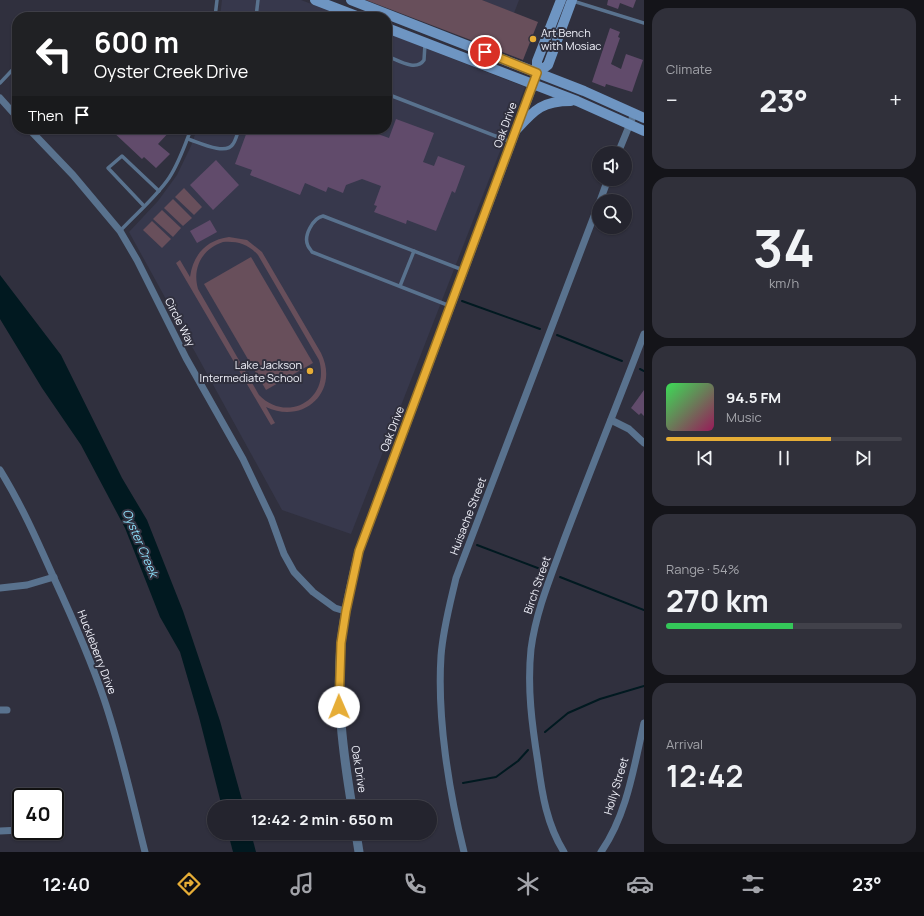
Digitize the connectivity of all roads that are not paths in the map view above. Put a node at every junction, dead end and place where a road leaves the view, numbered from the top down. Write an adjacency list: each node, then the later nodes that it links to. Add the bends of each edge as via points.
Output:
1 (217, 0): 9 (lane)
2 (258, 0): 10 (lane)
3 (315, 0): 11 (main road)
4 (351, 0): 8 (main road)
5 (561, 0): 19 (main road, Oak Drive, via 537,61)
6 (572, 0): 7 (lane); 19 (main road, Oak Drive, via 548,65)
7 (583, 2): 14 (lane)
8 (368, 3): 12 (main road)
9 (216, 12)
10 (257, 12)
11 (346, 12)
12 (390, 12)
13 (392, 13): 19 (main road)
14 (644, 23)
15 (392, 30): 16 (main road)
16 (424, 43): 17 (lane, via 424,60 418,65); 21 (main road)
17 (392, 58)
18 (12, 71): 20 (lane)
19 (537, 73): 21 (street, Oak Drive); 26 (main road)
20 (0, 83)
21 (533, 84): 24 (main road); 29 (street, Oak Drive)
22 (392, 96): 35 (lane)
23 (0, 98): 25 (street)
24 (576, 101): 28 (main road); 29 (main road, via 549,103 533,112)
25 (12, 111)
26 (634, 114): 27 (main road); 28 (street)
27 (644, 118)
28 (630, 125): 30 (main road); 36 (street)
29 (517, 129): 35 (street, Oak Drive)
30 (644, 131)
31 (36, 134): 40 (street, Circle Way)
32 (190, 134): 34 (lane)
33 (237, 134): 34 (lane, via 233,145 227,150)
34 (188, 139): 37 (lane, via 170,176)
35 (511, 142): 42 (street, Oak Drive)
36 (621, 146)
37 (159, 191): 38 (lane); 38 (lane, via 122,156 108,168)
38 (144, 206): 40 (lane)
39 (592, 220): 59 (street, Huisache Street, via 456,578 446,619 441,656 440,708)
40 (120, 231): 51 (street, Circle Way, via 186,358 243,459 294,572 312,592 334,608)
41 (414, 251): 42 (lane); 43 (lane); 43 (lane, via 323,216 314,221 307,238 312,252)
42 (464, 270): 44 (street, Oak Drive)
43 (400, 286): 44 (lane)
44 (450, 306): 51 (street, Oak Drive, via 361,544)
45 (644, 334): 46 (street, Birch Street)
46 (611, 420): 47 (street, via 629,429); 60 (street, Birch Street, via 539,608 531,650 531,719 542,796 551,827)
47 (644, 443)
48 (0, 470): 49 (street, Huckleberry Drive, via 21,505)
49 (54, 577): 50 (street, via 27,585); 57 (street, Huckleberry Drive, via 73,618 104,700)
50 (0, 588)
51 (346, 611): 53 (street, Oak Drive, via 341,643 339,707)
52 (644, 723): 61 (street, Holly Street, via 622,810)
53 (351, 800)
54 (12, 830): 55 (street)
55 (0, 831)
56 (357, 840): 58 (street)
57 (145, 852)
58 (359, 852)
59 (464, 852)
60 (564, 852)
61 (601, 852)

